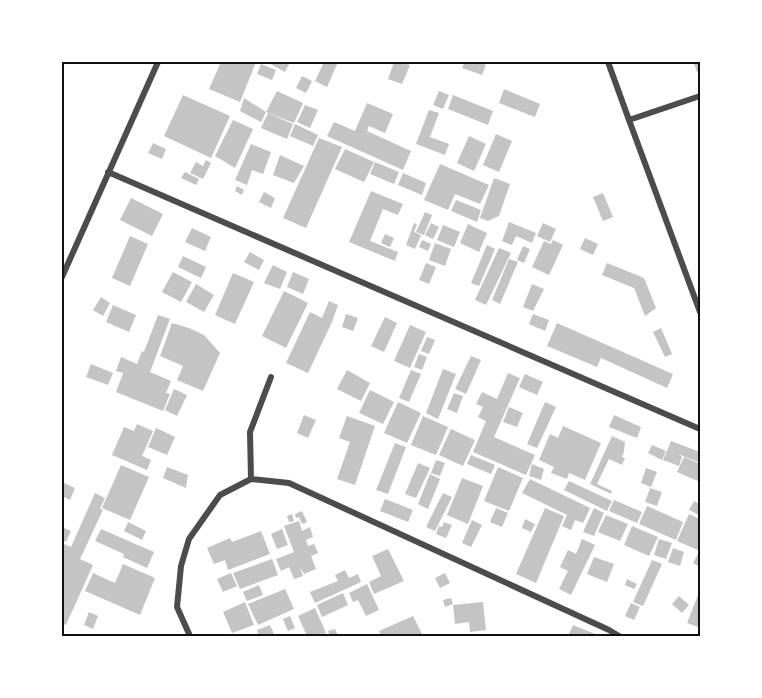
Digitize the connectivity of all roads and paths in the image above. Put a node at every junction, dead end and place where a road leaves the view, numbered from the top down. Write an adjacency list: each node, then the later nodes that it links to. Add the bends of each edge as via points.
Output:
1 (158, 62): 5 (street)
2 (608, 62): 4 (street)
3 (700, 96): 4 (street)
4 (629, 120): 7 (street)
5 (108, 172): 6 (street); 10 (street)
6 (62, 277)
7 (698, 299): 8 (street)
8 (700, 312)
9 (271, 377): 11 (street, via 250,432)
10 (700, 429)
11 (251, 479): 12 (street, via 220,495 189,539 181,566 177,607); 13 (street, via 289,483)
12 (190, 636)
13 (619, 636)

